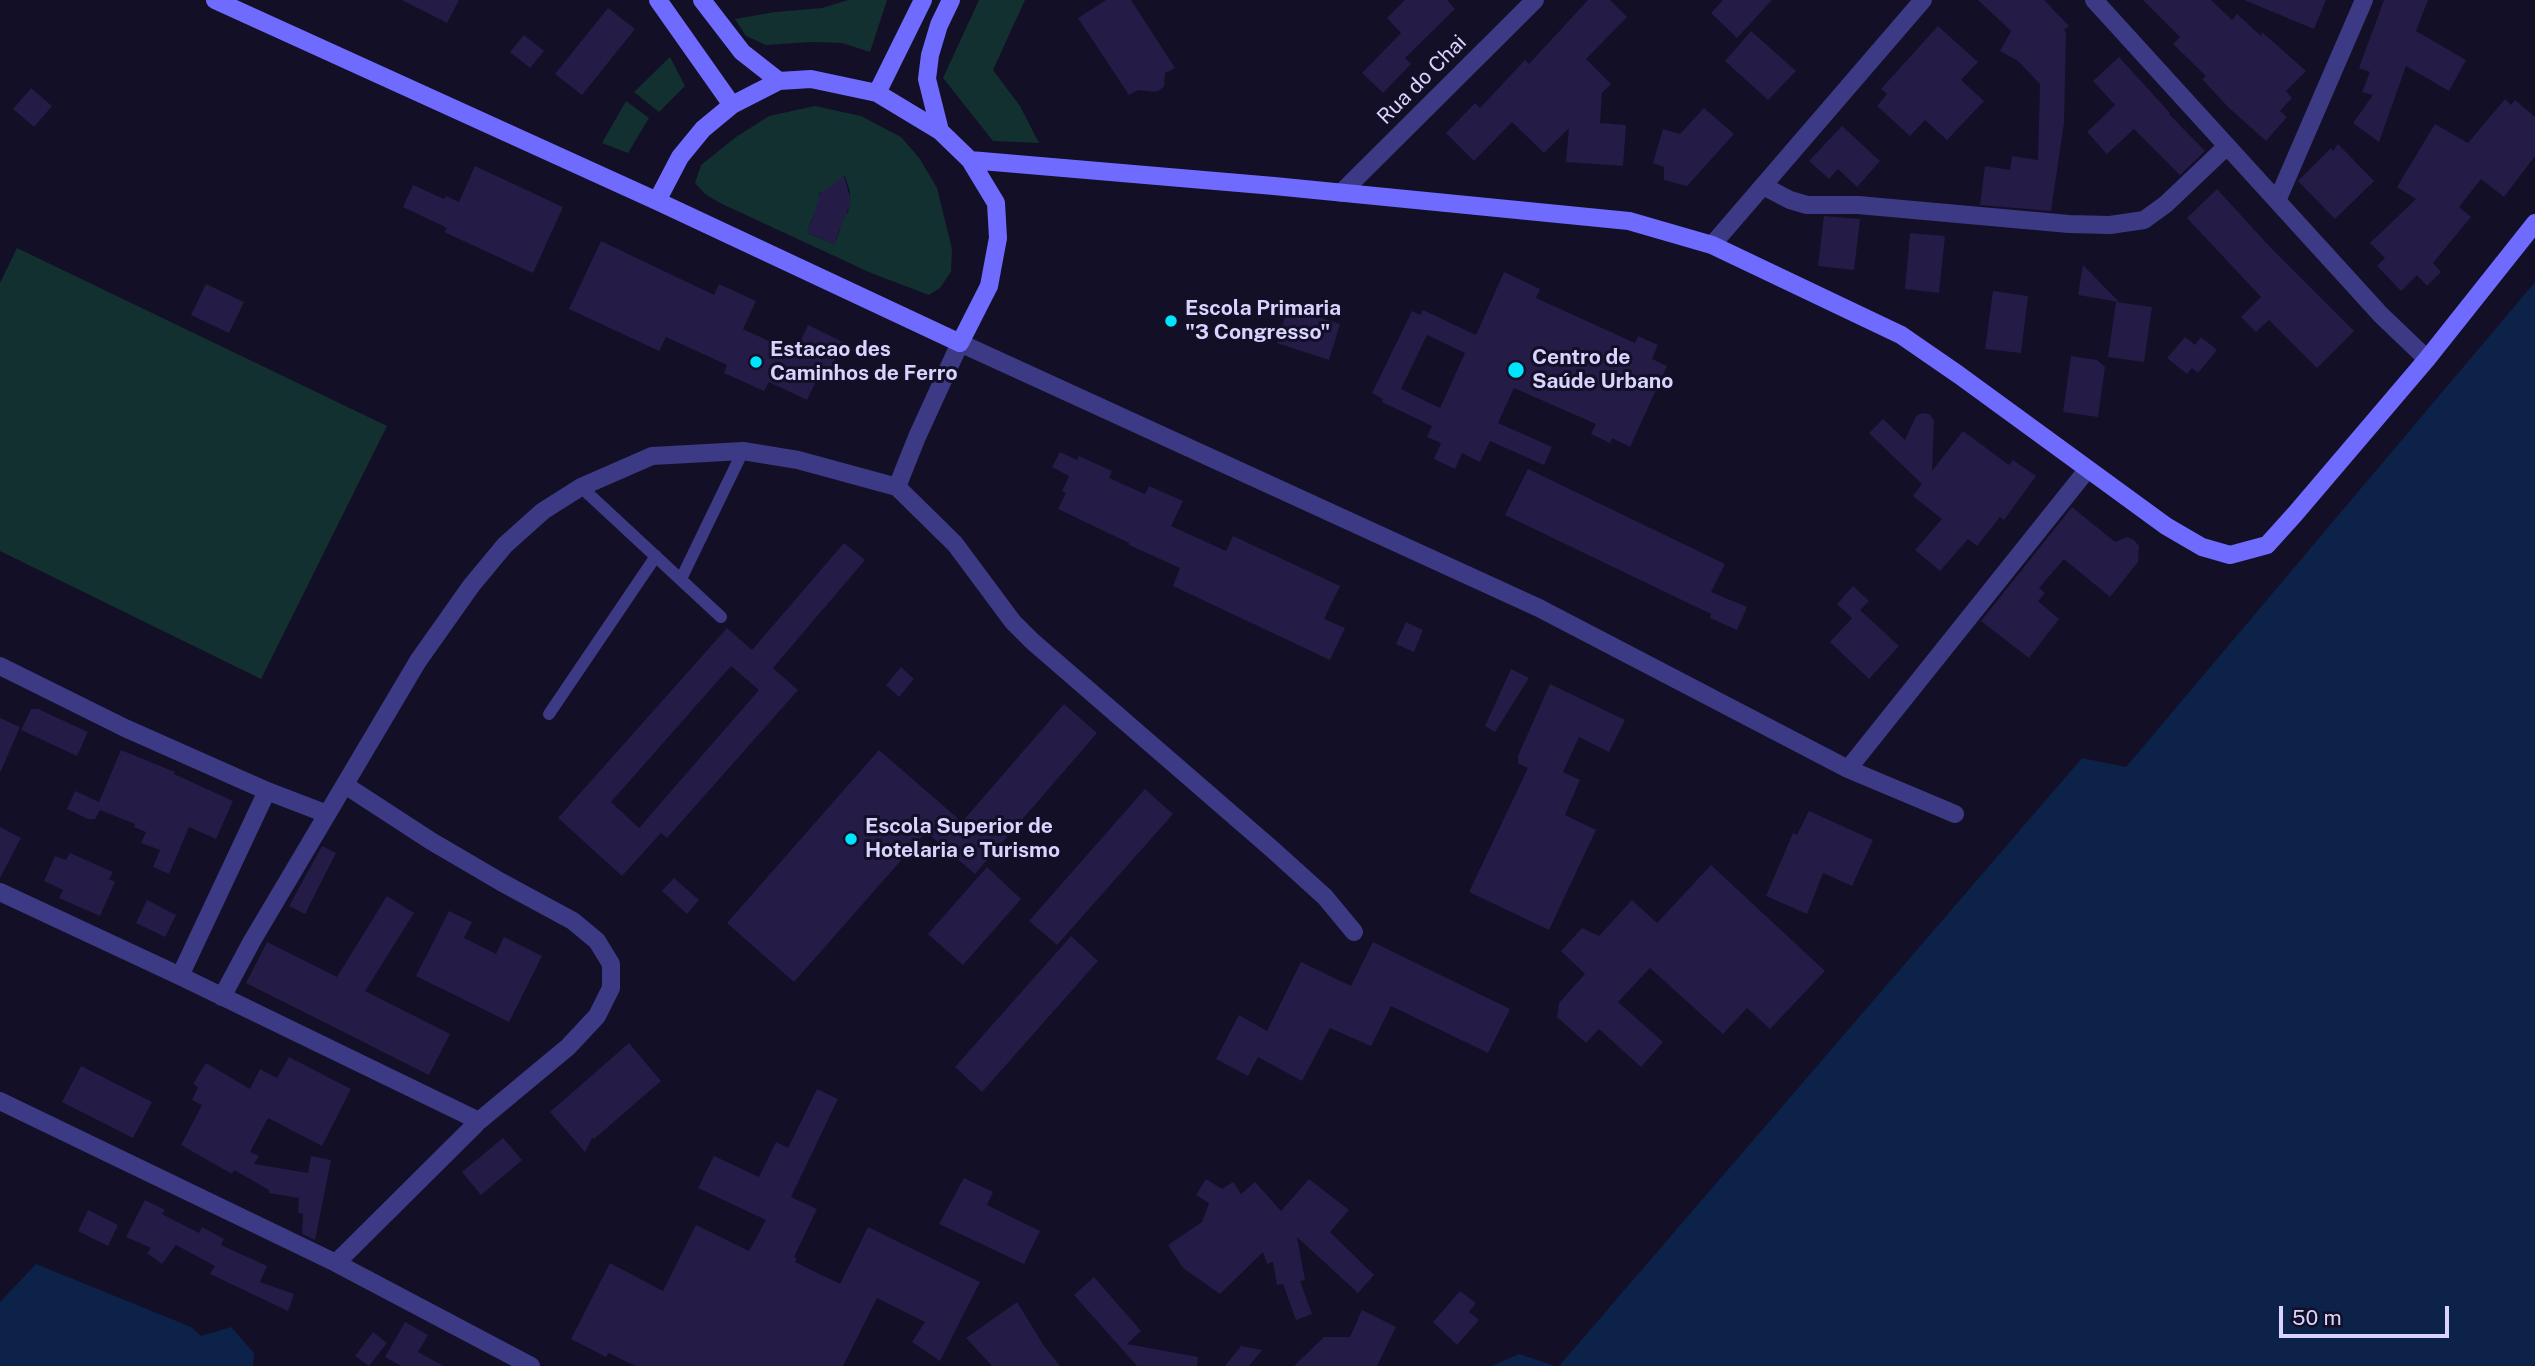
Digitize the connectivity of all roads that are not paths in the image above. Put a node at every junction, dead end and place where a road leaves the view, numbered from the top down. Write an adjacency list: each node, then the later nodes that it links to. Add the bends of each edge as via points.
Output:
1 (215, 0): 18 (street)
2 (658, 0): 12 (street)
3 (702, 0): 10 (street, via 742,52)
4 (923, 0): 11 (street)
5 (951, 0): 13 (street, via 939,25 927,79)
6 (1535, 0): 17 (street, Rua do Chai)
7 (1923, 0): 16 (street)
8 (2094, 0): 14 (street)
9 (2364, 0): 19 (street)
10 (779, 81): 11 (street, via 811,79); 12 (street)
11 (877, 93): 13 (street)
12 (732, 105): 18 (street, via 703,129 680,157)
13 (940, 131): 15 (street)
14 (2226, 147): 16 (street, via 2144,219 2110,225 1807,205); 19 (street)
15 (970, 160): 17 (street); 22 (street, via 996,203 998,238 989,286)
16 (1763, 186): 21 (street)
17 (1341, 193): 21 (street, via 1629,220)
18 (657, 201): 22 (street)
19 (2277, 201): 23 (street)
20 (2535, 223): 23 (street)
21 (1712, 245): 25 (street, via 1901,335)
22 (960, 343): 27 (street); 33 (street, via 1539,608)
23 (2427, 359): 25 (street, via 2267,545 2230,555 2202,547)
24 (743, 451): 26 (street, via 652,456); 27 (street, via 798,460); 29 (lane)
25 (2087, 470): 33 (street)
26 (581, 487): 28 (lane); 34 (street, via 543,511 505,545 471,586 418,661)
27 (897, 487): 39 (street, via 955,544 1032,641 1307,881)
28 (656, 556): 29 (lane); 32 (lane)
29 (681, 579): 30 (lane)
30 (721, 617)
31 (0, 666): 35 (street, via 125,728)
32 (549, 714)
33 (1848, 769): 37 (street)
34 (345, 785): 36 (street); 43 (street, via 443,848 573,920 597,941 611,964 611,988 597,1016 568,1047)
35 (267, 790): 36 (street); 40 (street)
36 (327, 814): 41 (street)
37 (1955, 814)
38 (0, 891): 40 (street)
39 (1354, 932)
40 (180, 976): 41 (street)
41 (222, 997): 43 (street)
42 (0, 1101): 44 (street)
43 (479, 1121): 44 (street)
44 (336, 1263): 45 (street)
45 (531, 1366)

